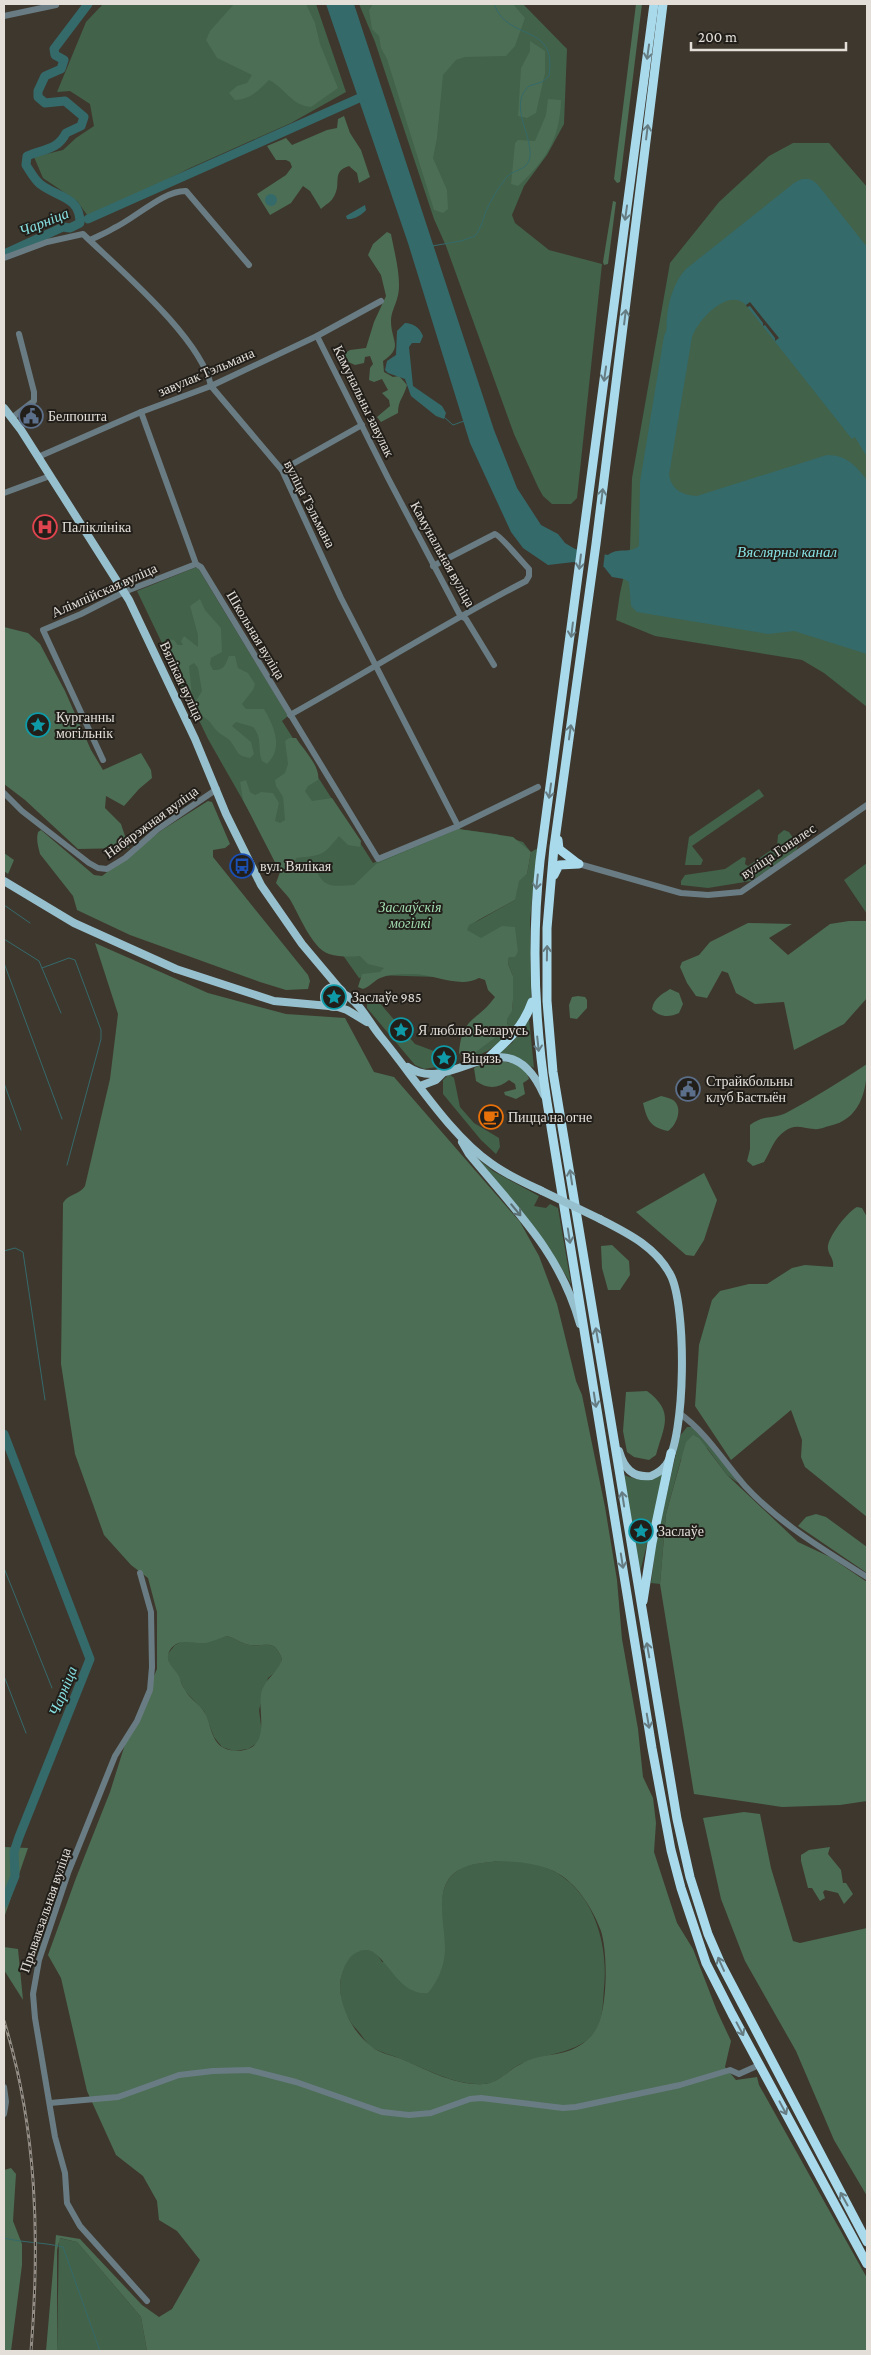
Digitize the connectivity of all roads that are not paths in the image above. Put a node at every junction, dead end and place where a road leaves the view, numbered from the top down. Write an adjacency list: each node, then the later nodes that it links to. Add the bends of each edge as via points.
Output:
1 (654, 4): 41 (highway, one-way to 41, via 536,892)
2 (664, 4): 34 (highway, one-way to 2)
3 (56, 5): 4 (street)
4 (4, 16)
5 (90, 240): 6 (street, вуліца Тэльмана, via 84,234 47,242); 7 (street, via 156,202 186,191); 11 (street, вуліца Тэльмана, via 182,332 206,370)
6 (4, 258)
7 (249, 265)
8 (381, 301): 10 (street, завулак Тэльмана)
9 (19, 334): 14 (street, via 34,401)
10 (317, 336): 11 (street, завулак Тэльмана); 15 (street, Камунальны завулак)
11 (211, 386): 13 (street, завулак Тэльмана); 17 (street, вуліца Тэльмана)
12 (4, 408): 14 (main road, Вялікая вуліца)
13 (141, 412): 16 (street, завулак Тэльмана); 21 (street, Школьная вуліца)
14 (12, 418): 16 (main road, Вялікая вуліца)
15 (362, 425): 17 (street); 19 (street, Камунальны завулак)
16 (38, 457): 18 (main road, Вялікая вуліца)
17 (282, 470): 26 (street, вуліца Тэльмана)
18 (50, 476): 20 (street); 23 (main road, Вялікая вуліца)
19 (388, 478): 22 (street, Камунальная вуліца)
20 (4, 493)
21 (196, 564): 23 (street, Алімпійская вуліца); 27 (street, Школьная вуліца, via 201,567)
22 (433, 566): 24 (street, Камунальная вуліца); 24 (street, via 495,534 529,569 530,576 526,581)
23 (124, 592): 28 (street, Алімпійская вуліца, via 43,630); 30 (main road, Вялікая вуліца)
24 (460, 615): 25 (street, Камунальная вуліца, via 466,619); 26 (street)
25 (494, 665)
26 (376, 667): 27 (street); 33 (street, вуліца Тэльмана)
27 (290, 715): 33 (street, Школьная вуліца, via 378,858)
28 (103, 760)
29 (538, 787): 33 (street)
30 (218, 790): 31 (street, Набярэжная вуліца, via 158,829 107,869 89,863); 38 (main road, Вялікая вуліца, via 226,814 261,885)
31 (4, 794)
32 (867, 805): 35 (street, вуліца Гоналес, via 741,892 681,893)
33 (458, 826)
34 (557, 832): 35 (highway, via 559,849); 37 (highway)
35 (579, 864): 37 (highway, via 559,865)
36 (4, 881): 42 (main road, via 74,923 130,949 252,995)
37 (550, 887): 57 (highway, one-way to 37, via 550,1050 546,952)
38 (324, 972): 39 (main road, Вялікая вуліца); 40 (main road)
39 (342, 991): 40 (main road, via 332,987); 44 (main road, via 344,1002); 45 (main road, Вялікая вуліца, via 356,1002)
40 (325, 994): 42 (main road, via 312,1001); 43 (main road)
41 (534, 995): 46 (highway, via 522,1026); 53 (highway, one-way to 53)
42 (294, 1004): 43 (main road)
43 (329, 1006): 44 (main road)
44 (338, 1007): 45 (main road)
45 (369, 1023): 47 (main road)
46 (488, 1058): 48 (main road); 53 (main road, via 523,1063 537,1080)
47 (403, 1064): 49 (main road); 51 (main road)
48 (443, 1073): 49 (main road); 50 (main road)
49 (424, 1075): 51 (main road)
50 (436, 1080): 51 (main road); 52 (main road)
51 (420, 1086): 52 (main road)
52 (433, 1102): 54 (main road)
53 (547, 1102): 55 (highway, one-way to 55)
54 (456, 1131): 55 (main road, one-way to 55, via 470,1154 557,1265 576,1312); 56 (main road, bridge, via 492,1164 600,1219 652,1250 671,1275 678,1295 682,1325)
55 (587, 1352): 62 (highway, one-way to 62, via 671,1850 706,1963)
56 (679, 1413): 58 (main road); 60 (street, via 695,1424 746,1486 798,1534)
57 (614, 1435): 58 (main road, via 625,1466 634,1475 658,1473); 61 (highway, one-way to 57)
58 (671, 1453): 61 (highway, via 644,1582)
59 (140, 1573): 64 (street, Прывакзальная вуліца, via 151,1612 150,1690 137,1721 115,1756 68,1873 39,1960 34,1986 35,2018)
60 (867, 1577)
61 (642, 1616): 66 (highway, one-way to 61, via 742,2008 708,1934 679,1832)
62 (759, 2065): 64 (street, via 740,2074 730,2070 680,2085 563,2108 481,2098 431,2113 382,2112 296,2082 249,2070 179,2075 118,2097); 67 (highway, one-way to 67)
63 (4, 2087): 65 (street)
64 (50, 2103): 68 (street, Прывакзальная вуліца, via 55,2137 66,2173 67,2203 80,2226)
65 (4, 2114)
66 (867, 2242)
67 (867, 2264)
68 (147, 2301)

